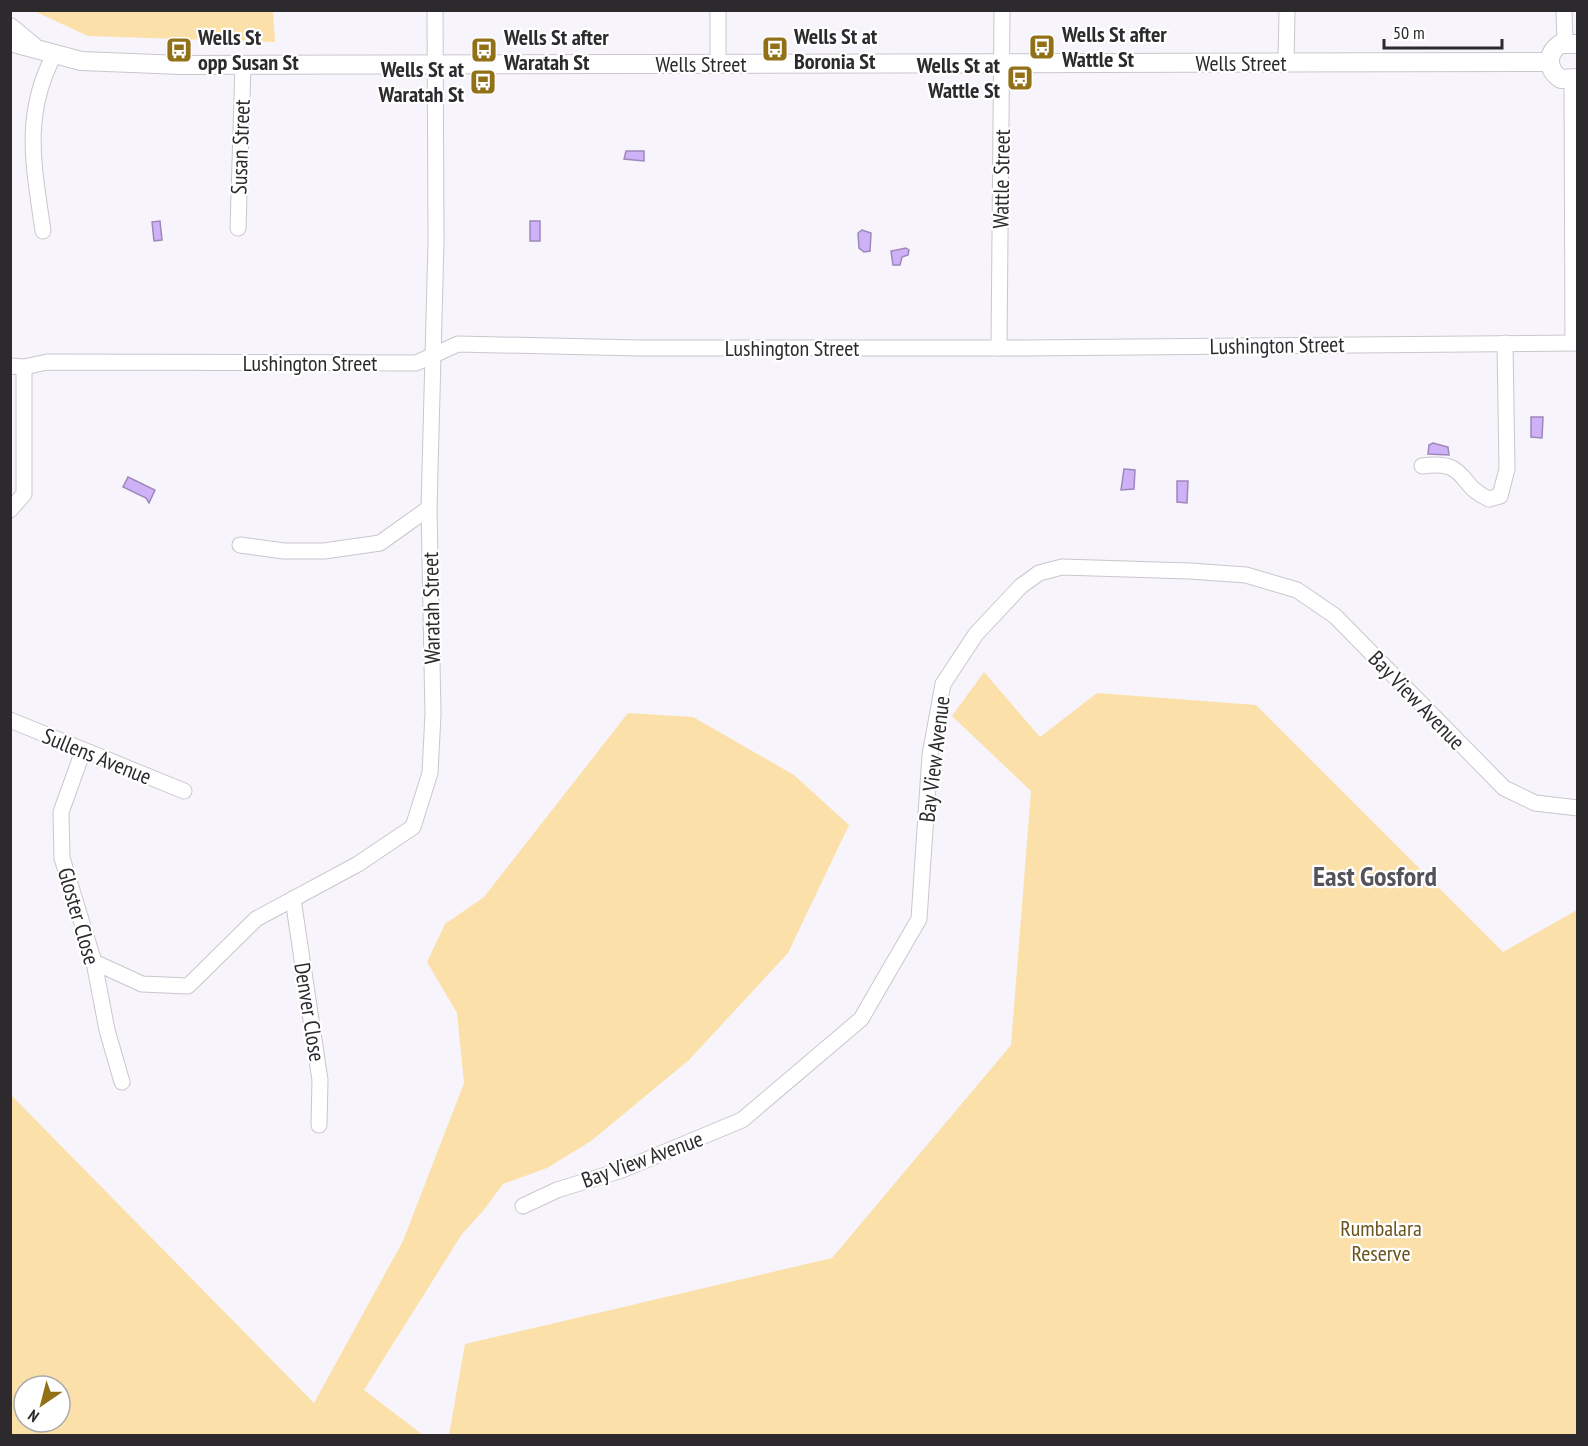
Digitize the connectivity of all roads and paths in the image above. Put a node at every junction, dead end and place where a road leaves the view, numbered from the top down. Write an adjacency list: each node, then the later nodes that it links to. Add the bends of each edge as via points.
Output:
1 (435, 10): 16 (street, Waratah Street)
2 (718, 10): 14 (street)
3 (1002, 10): 11 (street, Wattle Street)
4 (1287, 10): 13 (street)
5 (1564, 10): 8 (street)
6 (10, 27): 9 (street, Wells Street)
7 (10, 42): 9 (street, Wells Street)
8 (1571, 43): 12 (street, via 1555,47)
9 (35, 47): 10 (street, Wells Street)
10 (54, 55): 15 (street, Wells Street, via 106,64); 19 (street, via 38,90 32,148)
11 (1003, 62): 13 (street, Wells Street); 14 (street, Wells Street); 22 (street, Wattle Street)
12 (1549, 62): 13 (street, Wells Street); 17 (street, via 1557,76)
13 (1287, 63)
14 (718, 64): 16 (street, Wells Street)
15 (243, 65): 16 (street, Wells Street); 18 (street, Susan Street)
16 (435, 66): 23 (street, Waratah Street)
17 (1575, 79): 21 (street)
18 (238, 228)
19 (43, 231)
20 (1505, 343): 21 (street, Lushington Street); 22 (street, Lushington Street); 25 (street, via 1507,469 1500,496 1489,499 1478,495 1461,474 1443,463)
21 (1575, 343)
22 (999, 348): 23 (street, Lushington Street, via 458,344)
23 (432, 354): 24 (street, Lushington Street, via 416,363 47,362); 26 (street, Waratah Street)
24 (17, 367): 27 (street, via 24,494)
25 (1422, 466)
26 (429, 508): 28 (street, via 380,543 324,551); 33 (street, Waratah Street, via 433,714 430,773 413,827 358,864)
27 (10, 510)
28 (240, 545)
29 (10, 720): 30 (street, Sullens Avenue)
30 (83, 751): 31 (street, Sullens Avenue); 34 (street, Gloster Close, via 61,812 62,858)
31 (184, 791)
32 (1578, 808): 37 (street, Bay View Avenue, via 1535,803 1504,788 1335,616 1297,590 1246,575 1190,571 1062,567 1040,573 1021,586 976,634 943,684 930,755 919,919 861,1019 742,1120)
33 (293, 899): 34 (street, Waratah Street, via 256,919 188,986 142,984); 36 (street, Denver Close, via 320,1080)
34 (94, 962): 35 (street, Gloster Close)
35 (122, 1082)
36 (319, 1125)
37 (523, 1206)

